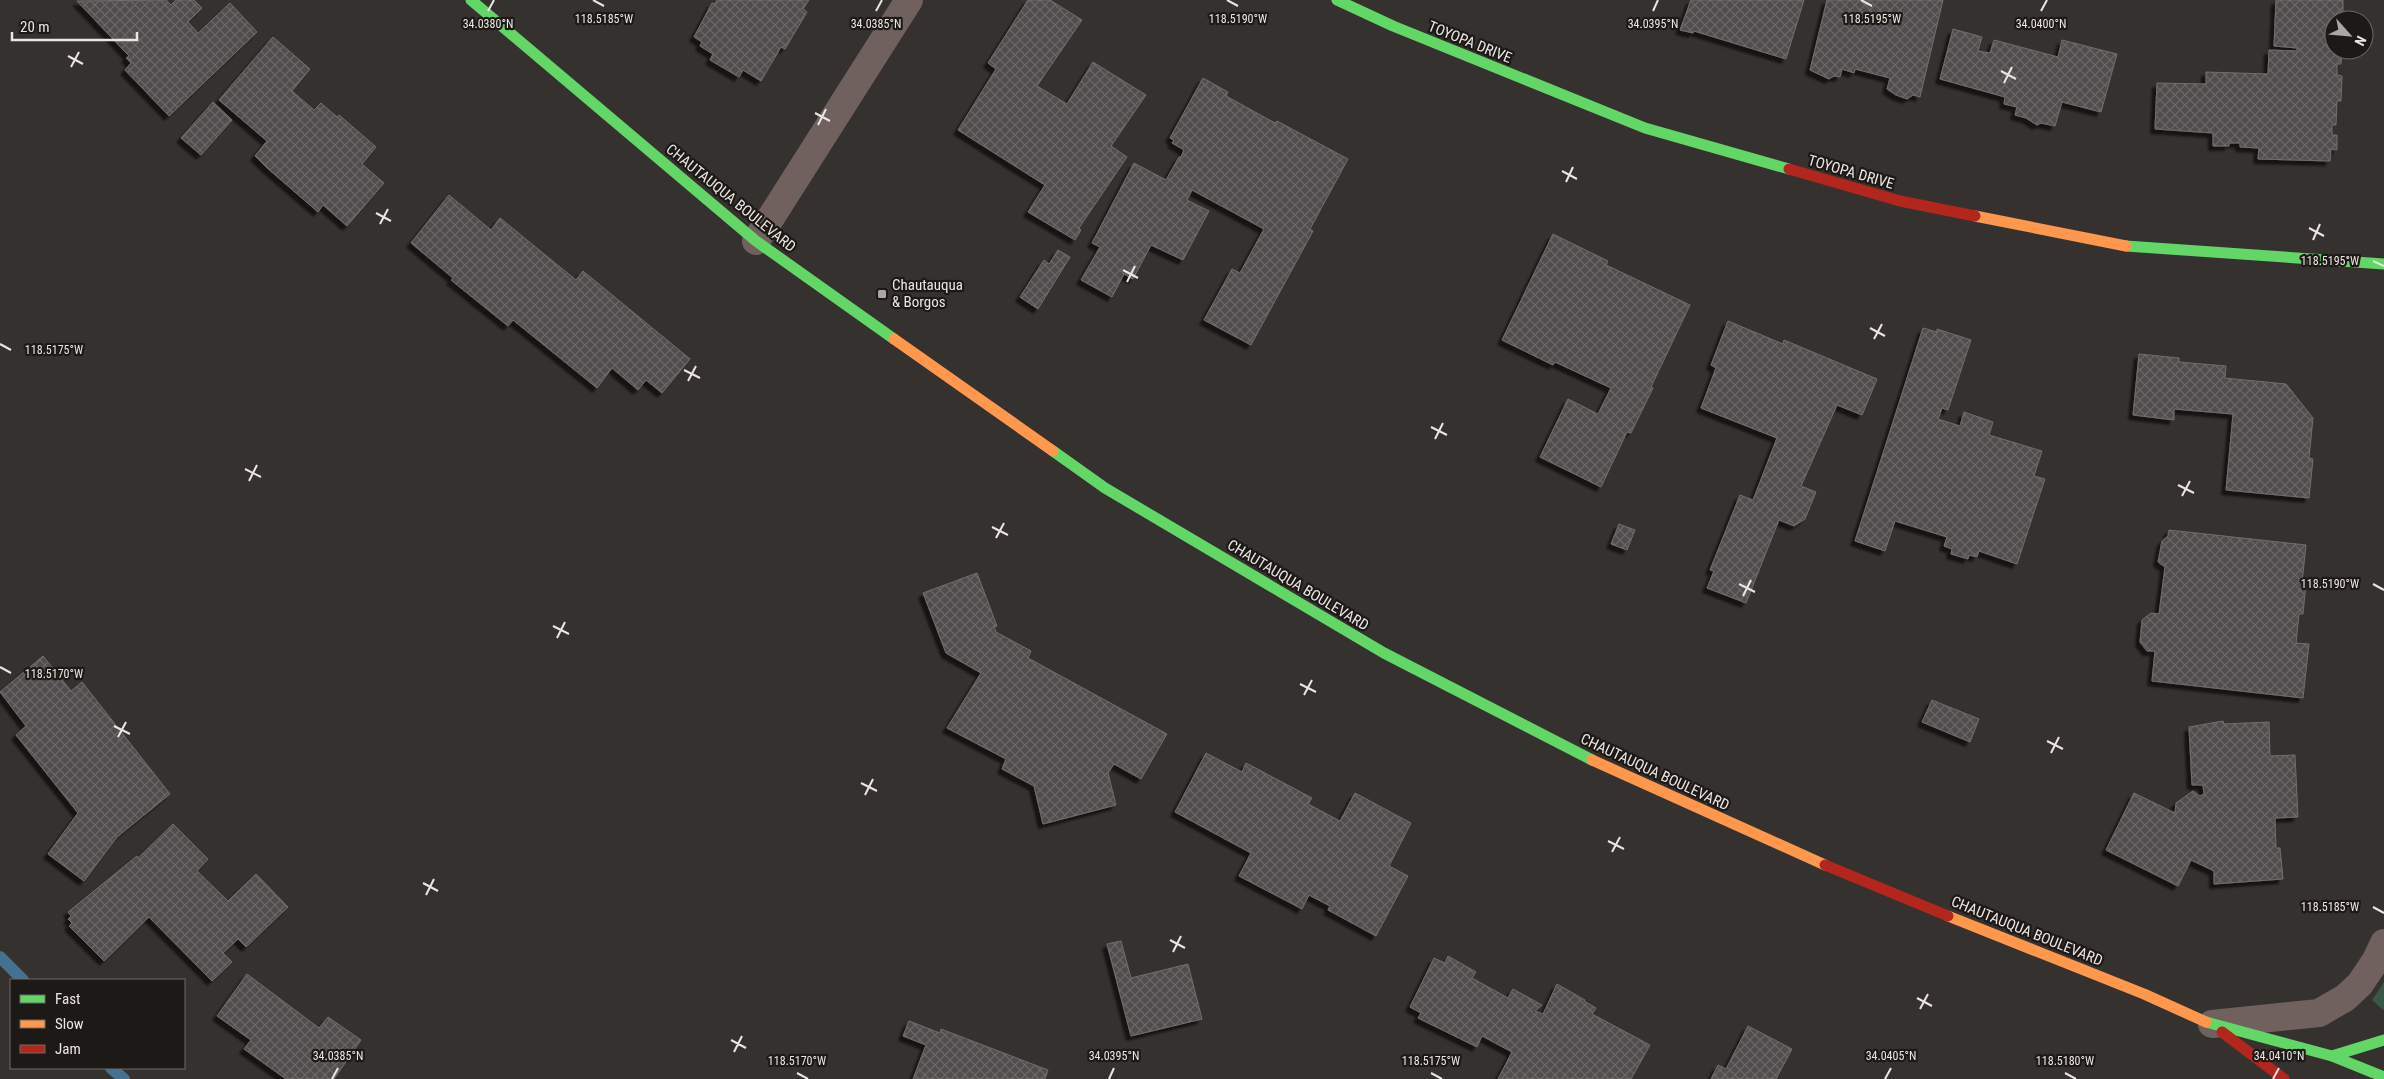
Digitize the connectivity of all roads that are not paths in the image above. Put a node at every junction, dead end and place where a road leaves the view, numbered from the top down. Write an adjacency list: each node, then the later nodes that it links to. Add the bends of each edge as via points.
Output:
1 (472, 0): 4 (street, CHAUTAUQUA BOULEVARD)
2 (909, 0): 4 (street)
3 (1337, 0): 5 (street, TOYOPA DRIVE, via 1393,26 1645,128 1900,201 2116,245)
4 (756, 241): 7 (street, CHAUTAUQUA BOULEVARD, via 1105,488 1384,653 1639,783 1856,879)
5 (2384, 264)
6 (2384, 943): 7 (street, via 2360,984 2345,998 2319,1013)
7 (2211, 1024): 9 (street, CHAUTAUQUA BOULEVARD); 11 (street, CHAUTAUQUA BOULEVARD)
8 (2384, 1040): 9 (street)
9 (2332, 1056): 10 (street, CHAUTAUQUA BOULEVARD)
10 (2384, 1077)
11 (2284, 1079)

